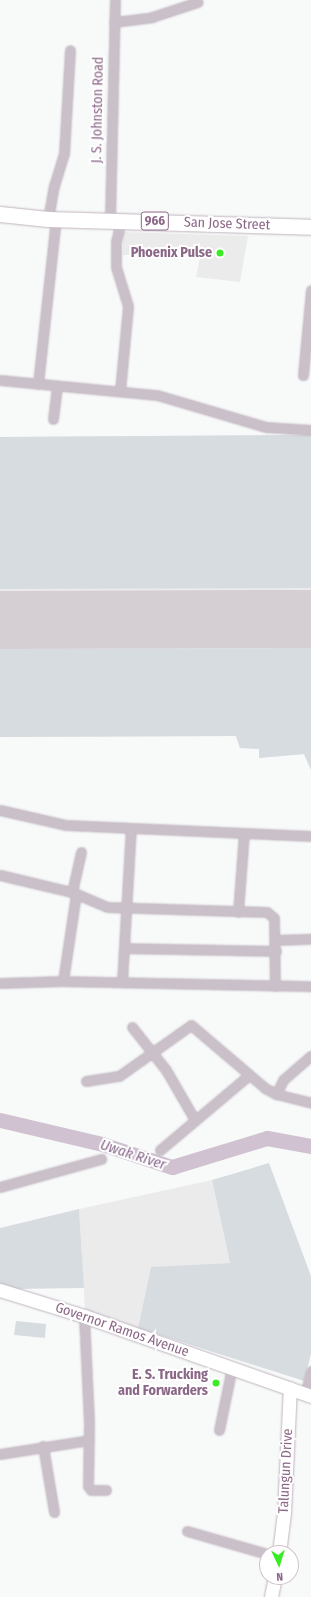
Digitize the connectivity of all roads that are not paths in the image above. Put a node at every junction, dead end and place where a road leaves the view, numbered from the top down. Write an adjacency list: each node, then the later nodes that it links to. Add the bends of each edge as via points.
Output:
1 (115, 0): 3 (street, J. S. Johnston Road)
2 (198, 2): 3 (street, via 152,17)
3 (114, 22): 7 (street, J. S. Johnston Road)
4 (70, 50): 6 (street, via 64,154 54,186)
5 (0, 214): 6 (main road, San Jose Street / 966)
6 (52, 219): 7 (main road, San Jose Street / 966); 12 (street)
7 (116, 220): 8 (main road, San Jose Street / 966); 14 (street, J. S. Johnston Road, via 116,267 128,306)
8 (311, 227)
9 (311, 290): 10 (street)
10 (303, 375)
11 (0, 380): 12 (street)
12 (38, 384): 13 (street)
13 (57, 386): 14 (street); 15 (street)
14 (120, 391): 16 (street, via 157,395 266,427)
15 (53, 419)
16 (311, 430)
17 (0, 810): 18 (street, via 66,825)
18 (131, 828): 19 (street); 24 (street)
19 (244, 833): 20 (street); 25 (street)
20 (311, 836)
21 (81, 852): 23 (street)
22 (0, 874): 23 (street)
23 (74, 893): 24 (street, via 100,905); 30 (street)
24 (128, 908): 25 (street); 28 (street)
25 (238, 912): 27 (street, via 272,914)
26 (311, 939): 27 (street)
27 (276, 940): 29 (street)
28 (124, 948): 29 (street); 31 (street)
29 (276, 951): 33 (street)
30 (63, 981): 31 (street); 32 (street)
31 (122, 982): 33 (street)
32 (0, 983)
33 (275, 986): 34 (street)
34 (311, 986)
35 (132, 1027): 36 (street)
36 (152, 1054): 38 (street, via 191,1026); 39 (street, via 119,1076); 42 (street, via 166,1070)
37 (311, 1056): 40 (street, via 283,1080)
38 (249, 1075): 40 (street); 42 (street)
39 (86, 1081)
40 (276, 1094): 41 (street)
41 (311, 1103)
42 (195, 1120): 43 (street)
43 (160, 1150)
44 (101, 1159): 45 (street)
45 (0, 1187)
46 (0, 1290): 47 (main road, Governor Ramos Avenue)
47 (84, 1316): 48 (main road, Governor Ramos Avenue); 53 (street)
48 (232, 1367): 50 (main road, Governor Ramos Avenue); 52 (street)
49 (311, 1371): 51 (street)
50 (290, 1388): 51 (main road, Governor Ramos Avenue); 59 (main road, Talungun Drive)
51 (308, 1395)
52 (219, 1430)
53 (89, 1440): 54 (street); 56 (street, via 88,1486 91,1490)
54 (44, 1446): 55 (street); 57 (street)
55 (0, 1454)
56 (106, 1490)
57 (54, 1512)
58 (187, 1531): 60 (street)
59 (280, 1545)
60 (259, 1552)
61 (273, 1585): 62 (main road)
62 (271, 1597)

